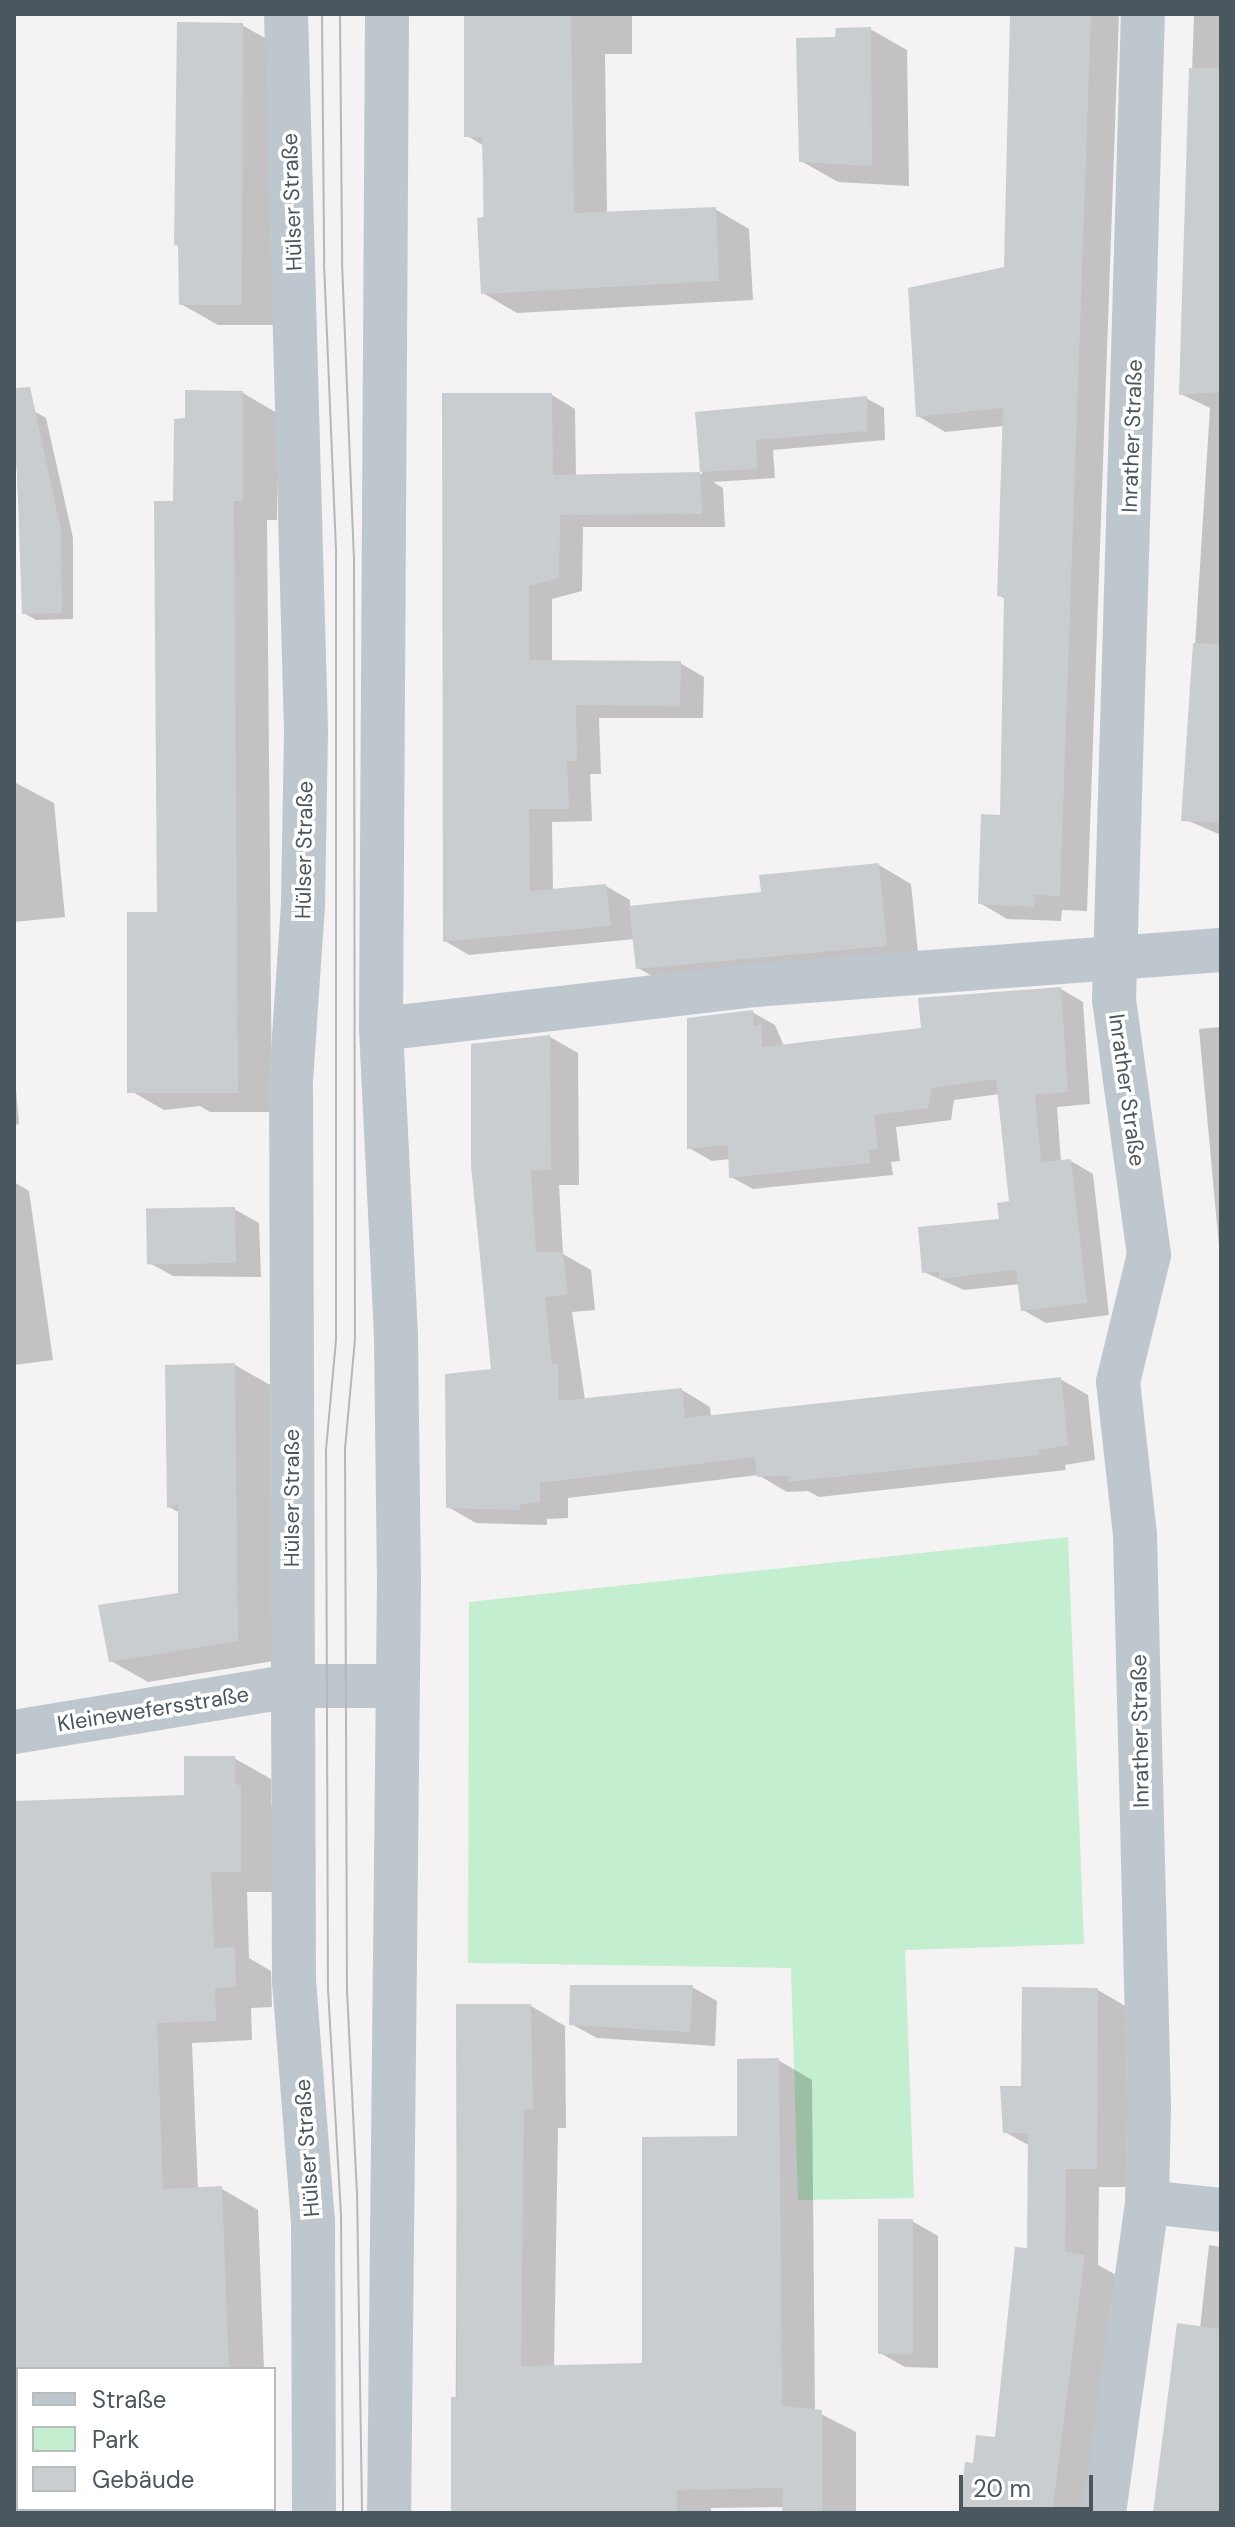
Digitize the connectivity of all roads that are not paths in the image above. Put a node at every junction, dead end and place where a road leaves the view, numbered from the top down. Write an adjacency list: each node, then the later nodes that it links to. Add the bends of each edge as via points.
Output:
1 (286, 14): 7 (street, Hülser Straße, via 306,732 303,905 291,1079)
2 (387, 14): 6 (street)
3 (1143, 14): 5 (street, Inrather Straße)
4 (1221, 950): 5 (street)
5 (1118, 954): 6 (street, via 755,985); 10 (street, Inrather Straße, via 1114,1000 1149,1255 1118,1382 1135,1535)
6 (381, 1029): 8 (street, via 396,1338)
7 (292, 1686): 8 (street); 9 (street, Kleinewefersstraße); 12 (street, Hülser Straße, via 294,1981 316,2336)
8 (397, 1686): 13 (street)
9 (14, 1732)
10 (1147, 2202): 11 (street); 14 (street, Inrather Straße)
11 (1221, 2210)
12 (314, 2513)
13 (389, 2513)
14 (1104, 2513)

